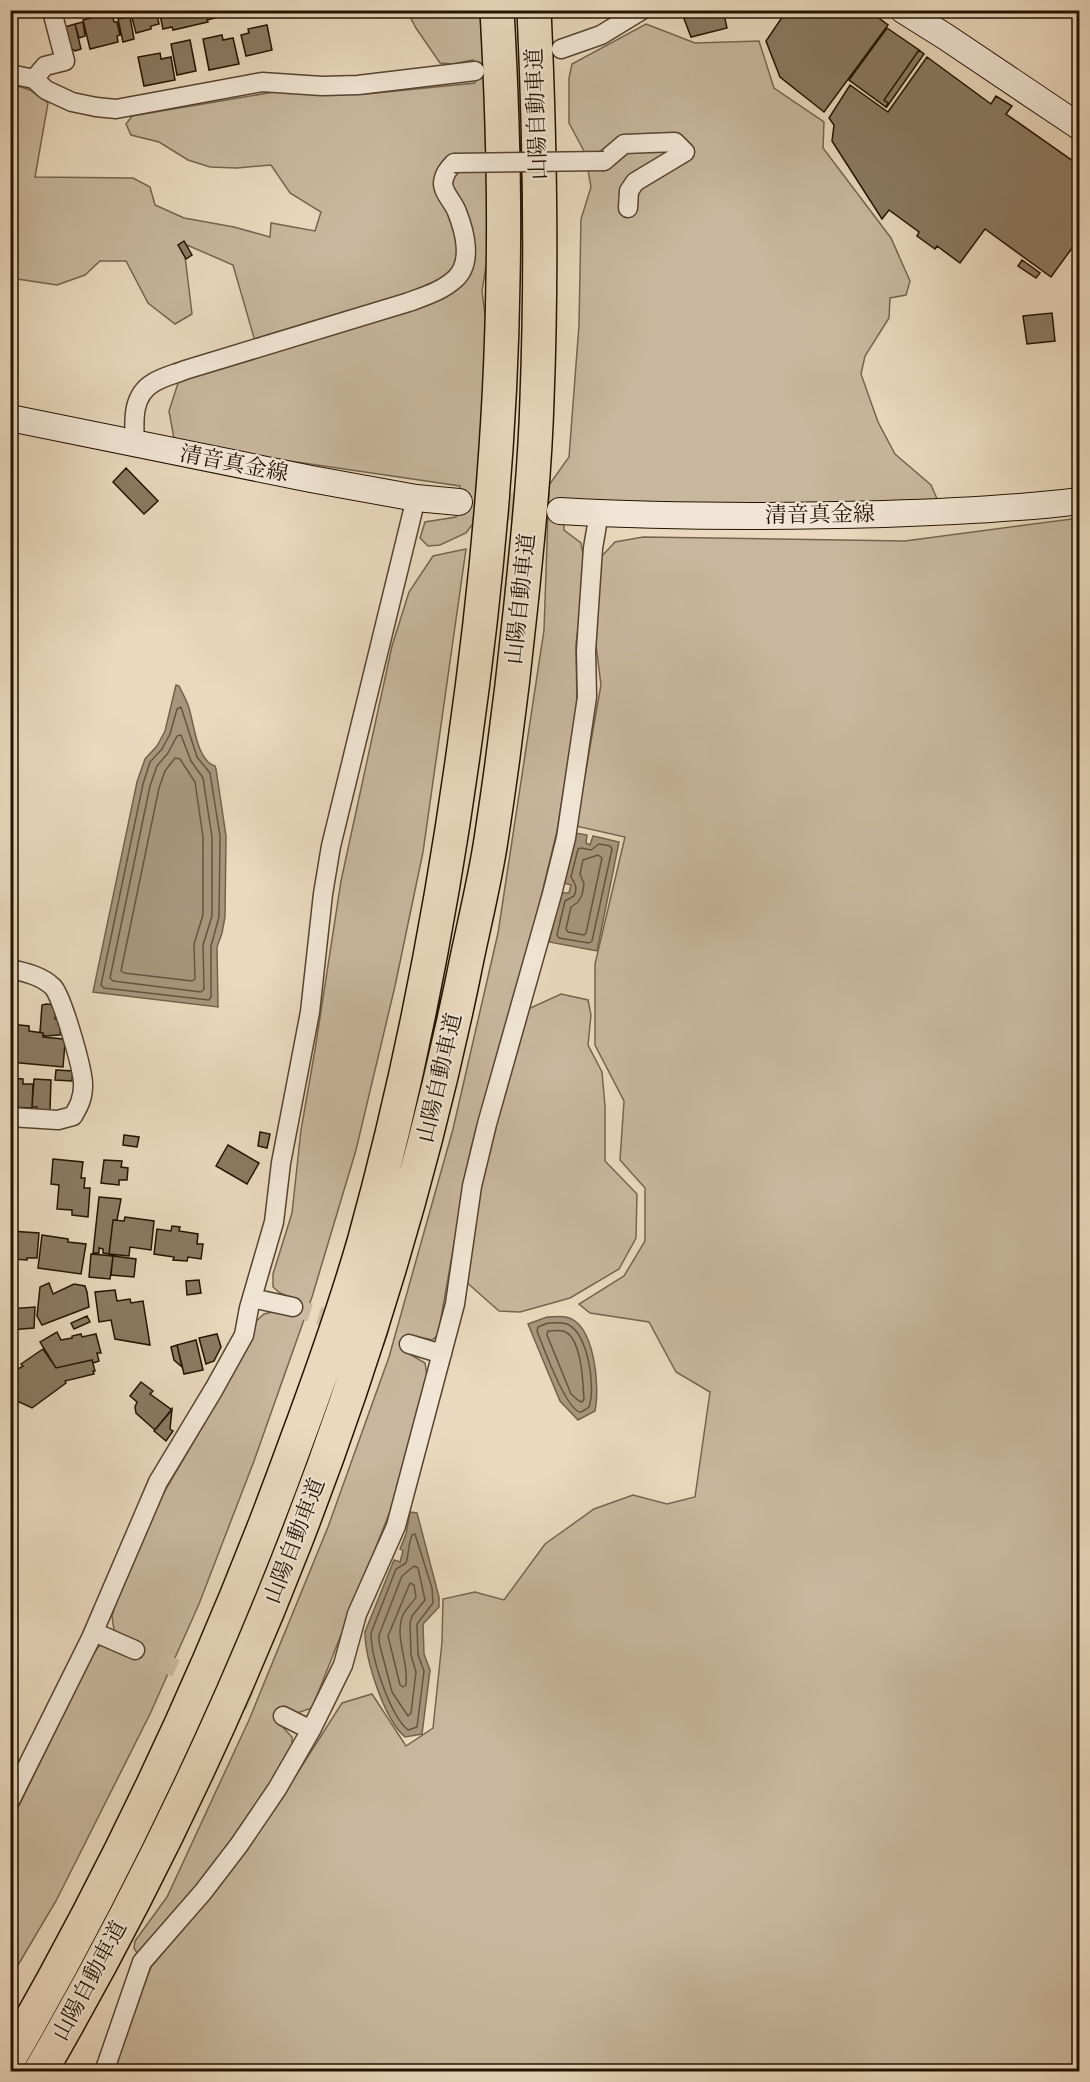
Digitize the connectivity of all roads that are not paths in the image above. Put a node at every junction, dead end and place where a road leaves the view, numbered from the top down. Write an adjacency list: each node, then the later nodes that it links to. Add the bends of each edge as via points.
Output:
1 (54, 10): 9 (street, via 65,61 45,66)
2 (497, 10): 30 (highway, 山陽自動車道, via 503,278 491,527 452,834 421,1012 395,1126 326,1359 233,1606 138,1818)
3 (534, 10): 31 (highway, 山陽自動車道, via 540,284 528,530 491,843 428,1132 358,1371 265,1618 166,1834)
4 (642, 10): 6 (street, via 601,35)
5 (903, 10): 10 (main road)
6 (561, 49)
7 (475, 71): 9 (street, via 358,85 262,82 116,108 72,102 46,90)
8 (10, 74): 9 (street)
9 (34, 79)
10 (1080, 127)
11 (628, 208): 13 (street, bridge, via 629,191 635,182 685,152 675,142 624,144 604,161 454,163 445,172 443,186 457,212 465,243 466,262 457,278 409,302 152,383 140,396 134,412)
12 (10, 418): 13 (main road, 清音真金線)
13 (135, 444): 14 (main road, 清音真金線)
14 (416, 498): 16 (main road, 清音真金線); 21 (street, via 331,846 310,1012 281,1163 274,1222)
15 (1080, 501): 18 (main road, 清音真金線, via 966,511 813,516)
16 (459, 502)
17 (560, 511): 18 (main road, 清音真金線)
18 (599, 513): 24 (street, via 586,651 587,697 566,838 477,1165 455,1304)
19 (10, 969): 20 (street, via 30,973 53,987 62,1001 83,1083 81,1101 73,1116 58,1120)
20 (10, 1117)
21 (252, 1298): 22 (street); 25 (street, via 244,1335 158,1482)
22 (293, 1307)
23 (409, 1344): 24 (street)
24 (441, 1354): 28 (street, via 396,1526 357,1614 343,1665)
25 (94, 1632): 26 (street); 29 (street)
26 (135, 1650)
27 (283, 1716): 28 (street)
28 (311, 1730): 32 (street, via 239,1845 142,1962)
29 (10, 1801)
30 (10, 2057)
31 (40, 2072)
32 (104, 2072)

